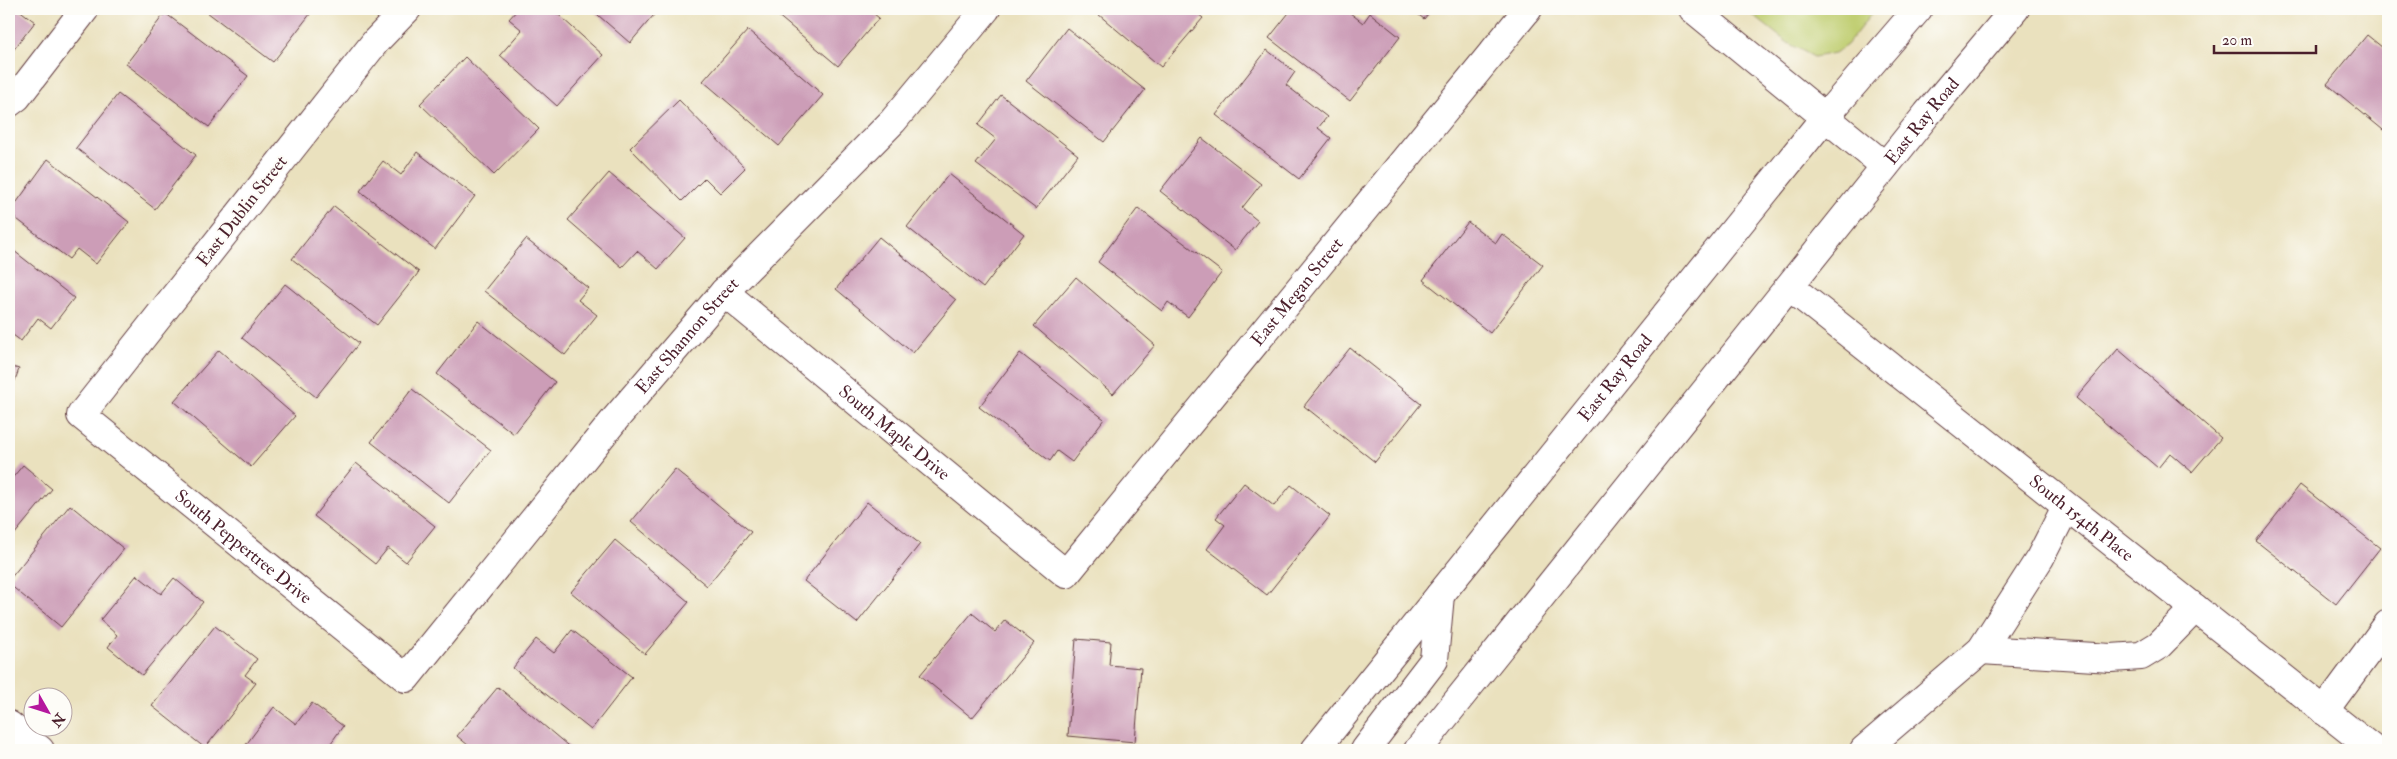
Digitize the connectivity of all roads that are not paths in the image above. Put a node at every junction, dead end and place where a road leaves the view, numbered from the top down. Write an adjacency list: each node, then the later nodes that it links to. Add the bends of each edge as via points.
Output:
1 (85, 9): 8 (street)
2 (407, 9): 13 (street, East Dublin Street, via 376,41)
3 (986, 9): 12 (street, East Shannon Street, via 893,121)
4 (1528, 9): 15 (street, East Megan Street)
5 (1693, 9): 9 (street)
6 (1918, 9): 9 (street, East Ray Road)
7 (2015, 9): 10 (street, East Ray Road)
8 (9, 103)
9 (1826, 116): 10 (street); 16 (street, East Ray Road)
10 (1885, 166): 11 (street, East Ray Road)
11 (1790, 287): 14 (street, South 154th Place); 26 (street, East Ray Road)
12 (724, 292): 15 (street, South Maple Drive); 20 (street, East Shannon Street, via 616,418)
13 (81, 415): 20 (street, South Peppertree Drive)
14 (2066, 507): 17 (street, South 154th Place); 19 (street, via 2040,558)
15 (1066, 574)
16 (1440, 594): 24 (street, East Ray Road); 25 (street, via 1434,660)
17 (2194, 608): 19 (street, via 2158,645 2141,656 2111,658); 21 (street, South 154th Place)
18 (2388, 624): 21 (street)
19 (1981, 650): 27 (street)
20 (406, 678)
21 (2324, 711): 28 (street, South 154th Place)
22 (9, 725): 23 (street)
23 (40, 750)
24 (1315, 750)
25 (1365, 750)
26 (1418, 750)
27 (1864, 750)
28 (2374, 750)

